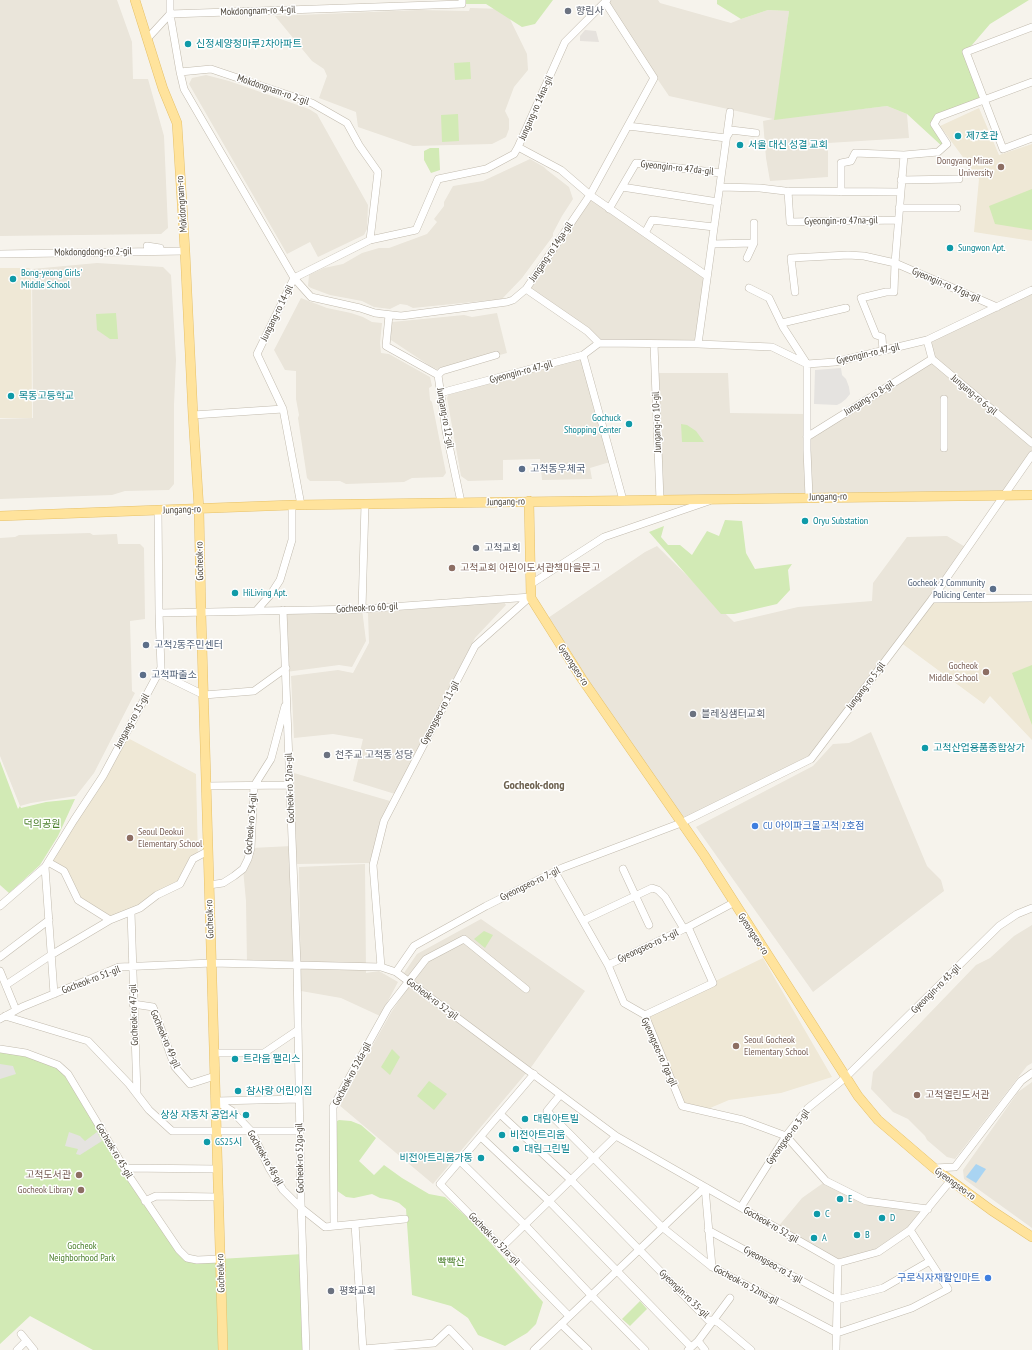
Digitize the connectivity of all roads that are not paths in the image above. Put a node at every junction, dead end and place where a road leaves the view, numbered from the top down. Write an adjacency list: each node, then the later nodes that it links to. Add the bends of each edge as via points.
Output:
1 (135, 0): 7 (main road, Mokdongnam-ro)
2 (170, 0): 5 (street)
3 (462, 0): 5 (street, Mokdongnam-ro 4-gil, via 462,4)
4 (606, 1): 12 (street, Jungang-ro 14ga-gil, via 654,78); 16 (street, Jungang-ro 14na-gil, via 565,42)
5 (170, 14): 7 (street); 8 (street)
6 (1032, 27): 10 (street, via 966,52)
7 (147, 39): 40 (main road, Mokdongnam-ro, via 177,123)
8 (180, 72): 35 (street, Mokdongnam-ro 2-gil, via 212,69 312,103 348,123 359,145 378,172); 45 (street, Jungang-ro 14-gil, via 184,89)
9 (1032, 82): 10 (street)
10 (984, 100): 15 (street, via 1003,149); 17 (street, via 938,117 934,124 947,144 944,148 938,152)
11 (730, 112): 14 (street, Gyeongin-ro 47da-gil)
12 (628, 126): 14 (street); 26 (street, Jungang-ro 14ga-gil)
13 (756, 133): 14 (street, via 731,130)
14 (726, 138): 18 (street, Gyeongin-ro 47da-gil)
15 (1032, 138)
16 (518, 147): 26 (street, Jungang-ro 14na-gil, via 561,170); 35 (street, via 514,154 486,169 438,179 416,230)
17 (904, 155): 20 (street); 24 (street, via 855,153 851,161 841,163)
18 (721, 173): 21 (street, Gyeongin-ro 47da-gil); 22 (street, Gyeongin-ro 47da-gil, via 636,164)
19 (959, 179): 20 (street)
20 (901, 180): 25 (street)
21 (720, 186): 23 (street); 27 (street, Gyeongin-ro 47da-gil)
22 (622, 187): 27 (street); 30 (street, Gyeongin-ro 47da-gil)
23 (788, 191): 24 (street); 31 (street, Gyeongin-ro 47na-gil, via 790,222)
24 (841, 192): 25 (street)
25 (900, 192): 28 (street)
26 (590, 195): 30 (street); 47 (street, Jungang-ro 14ga-gil)
27 (718, 202): 33 (street, Gyeongin-ro 47da-gil)
28 (899, 208): 29 (street); 31 (street)
29 (957, 208)
30 (609, 209): 34 (street)
31 (898, 220): 43 (street)
32 (754, 223): 36 (street)
33 (714, 227): 34 (street, via 652,220); 37 (street, Gyeongin-ro 47da-gil)
34 (645, 233): 44 (street)
35 (370, 240): 45 (street)
36 (754, 243): 37 (street); 42 (street)
37 (712, 244): 44 (street, Gyeongin-ro 47da-gil)
38 (147, 246): 39 (street)
39 (172, 251): 40 (street, Mokdongdong-ro 2-gil); 41 (street, Mokdongdong-ro 2-gil)
40 (185, 251): 67 (main road, Mokdongnam-ro)
41 (0, 254)
42 (747, 258)
43 (895, 263): 49 (street, Gyeongin-ro 47ga-gil, via 848,255 791,258); 50 (street, Gyeongin-ro 47ga-gil); 58 (street, Gyeongin-ro 47ga-gil, via 894,292 861,298 876,335 882,337)
44 (707, 276): 57 (street, Gyeongin-ro 47da-gil)
45 (294, 278): 52 (street, Jungang-ro 14ga-gil, via 311,297 375,314); 66 (street, Jungang-ro 14-gil, via 257,354)
46 (749, 288): 53 (street, via 769,298)
47 (526, 289): 52 (street, Jungang-ro 14ga-gil, via 507,302 401,316); 55 (street, via 587,331)
48 (1032, 290): 50 (street, Gyeongin-ro 47-gil)
49 (795, 292)
50 (998, 307): 54 (street, Gyeongin-ro 47-gil)
51 (846, 308): 53 (street)
52 (389, 315): 63 (street, Jungang-ro 12-gil, via 386,346)
53 (782, 323): 62 (street)
54 (928, 340): 58 (street, Gyeongin-ro 47-gil); 61 (street)
55 (599, 343): 56 (street, Gyeongin-ro 47-gil); 60 (street, Gyeongin-ro 47-gil)
56 (654, 344): 57 (street, Gyeongin-ro 47-gil); 77 (street, Jungang-ro 10-gil)
57 (698, 344): 62 (street, Gyeongin-ro 47-gil, via 772,347)
58 (883, 351): 62 (street, Gyeongin-ro 47-gil, via 836,362)
59 (496, 355): 63 (street, via 442,370)
60 (583, 355): 64 (street, Gyeongin-ro 47-gil); 76 (street)
61 (932, 359): 68 (street, Jungang-ro 8-gil); 69 (street, Jungang-ro 6-gil)
62 (807, 364): 68 (street)
63 (438, 375): 64 (street, Jungang-ro 12-gil)
64 (440, 393): 79 (street, Jungang-ro 12-gil)
65 (944, 399): 70 (street)
66 (283, 409): 67 (street); 81 (street, Jungang-ro 14-gil)
67 (193, 415): 82 (main road, Mokdongnam-ro)
68 (807, 437): 74 (street)
69 (1032, 442)
70 (944, 448)
71 (1032, 455): 72 (street)
72 (1004, 495): 73 (main road, Jungang-ro); 74 (main road, Jungang-ro); 88 (street, Jungang-ro 5-gil)
73 (1032, 495)
74 (809, 497): 75 (main road, Jungang-ro)
75 (715, 499): 77 (main road, Jungang-ro); 85 (street, via 604,537)
76 (623, 500): 77 (main road, Jungang-ro); 78 (main road, Jungang-ro)
77 (660, 500)
78 (529, 501): 79 (main road, Jungang-ro); 85 (main road)
79 (461, 502): 80 (main road, Jungang-ro)
80 (364, 504): 81 (main road, Jungang-ro); 89 (street)
81 (296, 505): 82 (main road, Jungang-ro); 91 (street, Jungang-ro 14-gil, via 292,540 280,580 272,594)
82 (200, 509): 83 (main road, Jungang-ro); 92 (main road, Gocheok-ro)
83 (158, 511): 84 (main road, Jungang-ro); 93 (street, Jungang-ro 15-gil)
84 (0, 516)
85 (531, 584): 86 (main road)
86 (531, 597): 89 (street, Gocheok-ro 60-gil); 101 (main road, Gyeongseo-ro, via 582,679); 123 (street, Gyeongseo-ro 11-gil, via 475,646 384,821 373,865)
87 (1032, 598): 88 (street)
88 (932, 599): 101 (street, Jungang-ro 5-gil, via 811,759)
89 (362, 609): 90 (street, Gocheok-ro 60-gil)
90 (283, 610): 91 (street, Gocheok-ro 60-gil); 94 (street, Gocheok-ro 52na-gil)
91 (256, 611): 92 (street, Gocheok-ro 60-gil)
92 (201, 612): 93 (street); 96 (main road, Gocheok-ro)
93 (159, 613): 95 (street, Jungang-ro 15-gil, via 162,668)
94 (286, 668): 96 (street, via 254,691); 97 (street, Gocheok-ro 52na-gil)
95 (159, 673): 96 (street); 103 (street, Jungang-ro 15-gil, via 104,776)
96 (204, 695): 99 (main road, Gocheok-ro)
97 (287, 698): 98 (street, Gocheok-ro 52na-gil); 100 (street, Gocheok-ro 54-gil, via 271,759)
98 (290, 785): 100 (street); 121 (street, Gocheok-ro 52na-gil)
99 (206, 786): 100 (street); 102 (main road, Gocheok-ro)
100 (254, 786): 106 (street, Gocheok-ro 54-gil, via 251,848 248,859 243,869 229,880)
101 (681, 823): 105 (street, Gyeongseo-ro 7-gil); 108 (main road, Gyeongseo-ro)
102 (208, 851): 106 (main road, Gocheok-ro); 111 (street, via 193,860 180,884)
103 (47, 865): 109 (street, Jungang-ro 15-gil); 112 (street); 113 (street, via 64,871 78,900)
104 (622, 869): 107 (street)
105 (555, 872): 114 (street, Gyeongseo-ro 7ga-gil); 125 (street, Gyeongseo-ro 7-gil, via 414,946)
106 (209, 885): 119 (main road, Gocheok-ro)
107 (634, 897): 114 (street); 115 (street); 116 (street, via 652,888 658,890)
108 (733, 902): 116 (street, Gyeongseo-ro 5-gil); 140 (main road, Gyeongseo-ro)
109 (0, 906)
110 (1032, 908): 140 (street, Gyeongin-ro 43-gil, via 1017,914 1000,926)
111 (130, 912): 113 (street); 122 (street, Gocheok-ro 47-gil)
112 (49, 920): 117 (street); 118 (street)
113 (110, 920): 117 (street)
114 (584, 920): 120 (street, Gyeongseo-ro 7ga-gil)
115 (648, 925)
116 (686, 928): 120 (street, Gyeongseo-ro 5-gil); 132 (street, Gyeongseo-ro 5-gil, via 713,982)
117 (51, 955): 127 (street); 129 (street)
118 (0, 957)
119 (212, 963): 121 (street, Gocheok-ro 52-gil); 122 (street, Gocheok-ro 51-gil); 136 (main road, Gocheok-ro)
120 (608, 964): 132 (street, Gyeongseo-ro 7ga-gil, via 624,1003)
121 (297, 965): 123 (street, Gocheok-ro 52-gil); 134 (street, Gocheok-ro 52ga-gil)
122 (132, 966): 129 (street, Gocheok-ro 51-gil, via 119,967); 130 (street, Gocheok-ro 47-gil)
123 (381, 967): 125 (street, Gocheok-ro 52-gil)
124 (0, 971): 127 (street)
125 (396, 972): 126 (street, Gocheok-ro 52-gil)
126 (408, 981): 128 (street, Gocheok-ro 52da-gil, via 426,959 464,939); 138 (street, Gocheok-ro 52-gil); 169 (street, Gocheok-ro 52da-gil, via 388,1008 333,1107)
127 (6, 985): 131 (street)
128 (526, 989)
129 (54, 994): 131 (street, Gocheok-ro 51-gil)
130 (133, 1004): 139 (street, Gocheok-ro 49-gil, via 153,1007 175,1067 190,1084); 141 (street, Gocheok-ro 47-gil)
131 (16, 1010): 133 (street, Gocheok-ro 51-gil)
132 (645, 1015): 150 (street, Gyeongseo-ro 7ga-gil, via 682,1106 743,1120)
133 (3, 1017): 141 (street, via 88,1041)
134 (298, 1030): 136 (street, via 264,1053); 143 (street, Gocheok-ro 52ga-gil)
135 (0, 1048): 154 (street, Gocheok-ro 45-gil, via 26,1053 58,1065 68,1074)
136 (214, 1053): 139 (main road, Gocheok-ro)
137 (1032, 1073): 155 (street, via 1021,1081 1002,1104 955,1167)
138 (534, 1074): 142 (street, Gocheok-ro 52-gil); 145 (street, Gocheok-ro 52ra-gil)
139 (215, 1076): 144 (main road, Gocheok-ro)
140 (846, 1078): 150 (street, Gyeongseo-ro 3-gil, via 808,1108); 155 (main road, Gyeongseo-ro, via 878,1120)
141 (137, 1094): 147 (street, via 149,1110 172,1131)
142 (560, 1095): 149 (street, Gocheok-ro 52-gil); 152 (street, via 548,1111)
143 (299, 1099): 144 (street); 146 (street, Gocheok-ro 52ga-gil)
144 (216, 1101): 147 (main road, Gocheok-ro); 148 (street, Gocheok-ro 48-gil, via 232,1111)
145 (500, 1114): 151 (street, Gocheok-ro 52ra-gil); 157 (street)
146 (300, 1131): 148 (street); 164 (street, Gocheok-ro 52ga-gil)
147 (217, 1132): 148 (street); 156 (main road, Gocheok-ro)
148 (252, 1132): 164 (street, Gocheok-ro 48-gil, via 268,1168 283,1190)
149 (616, 1136): 152 (street); 159 (street, Gocheok-ro 52-gil)
150 (786, 1136): 163 (street, Gyeongseo-ro 3-gil); 165 (street, via 826,1181 866,1201)
151 (481, 1137): 153 (street, Gocheok-ro 52ra-gil); 162 (street)
152 (594, 1157): 157 (street); 170 (street)
153 (460, 1161): 168 (street); 174 (street, Gocheok-ro 52ra-gil, via 440,1184)
154 (124, 1168): 156 (street); 161 (street, Gocheok-ro 45-gil)
155 (934, 1168): 158 (main road, Gyeongseo-ro)
156 (218, 1169): 160 (main road, Gocheok-ro)
157 (571, 1180): 162 (street); 175 (street)
158 (951, 1180): 165 (street); 173 (main road, Gyeongseo-ro)
159 (705, 1187): 163 (street, Gocheok-ro 52-gil); 170 (street); 171 (street)
160 (218, 1197): 161 (street, via 156,1196); 176 (main road, Gocheok-ro)
161 (145, 1201): 176 (street, Gocheok-ro 45-gil, via 187,1258)
162 (549, 1201): 168 (street); 180 (street)
163 (741, 1207): 178 (street, Gocheok-ro 52-gil)
164 (301, 1208): 169 (street, Gocheok-ro 48-gil, via 325,1227); 195 (street, Gocheok-ro 52ga-gil)
165 (928, 1209): 172 (street)
166 (405, 1219): 167 (street, Gocheok-ro 48-gil)
167 (355, 1224): 169 (street, Gocheok-ro 48-gil); 196 (street)
168 (525, 1225): 174 (street); 181 (street)
169 (334, 1226)
170 (662, 1227): 175 (street); 179 (street, Gocheok-ro 52ma-gil)
171 (708, 1230): 179 (street); 183 (street, Gyeongseo-ro 1-gil)
172 (910, 1230): 177 (street); 178 (street, via 878,1252)
173 (1032, 1237)
174 (502, 1247): 184 (street, Gocheok-ro 52ra-gil)
175 (639, 1249): 180 (street); 185 (street, Gyeongin-ro 35-gil, via 708,1320)
176 (220, 1259): 194 (main road, Gocheok-ro)
177 (930, 1261): 183 (street, via 883,1288); 187 (street, via 948,1289 912,1308)
178 (838, 1263): 183 (street)
179 (712, 1267): 187 (street, Gocheok-ro 52ma-gil)
180 (616, 1271): 181 (street); 191 (street)
181 (591, 1295): 184 (street); 200 (street)
182 (730, 1298): 185 (street)
183 (838, 1300): 187 (street)
184 (569, 1316): 186 (street)
185 (713, 1320): 190 (street); 202 (street, Gyeongin-ro 35-gil)
186 (562, 1324): 198 (street); 199 (street)
187 (837, 1333): 203 (street)
188 (21, 1334): 189 (street)
189 (26, 1341): 192 (street); 193 (street)
190 (698, 1341): 191 (street); 201 (street)
191 (690, 1349)
192 (17, 1350)
193 (34, 1350)
194 (223, 1350)
195 (306, 1350)
196 (363, 1350): 197 (street, via 434,1342 449,1329)
197 (469, 1350)
198 (534, 1350)
199 (588, 1350)
200 (645, 1350)
201 (705, 1350)
202 (751, 1350)
203 (836, 1350)

